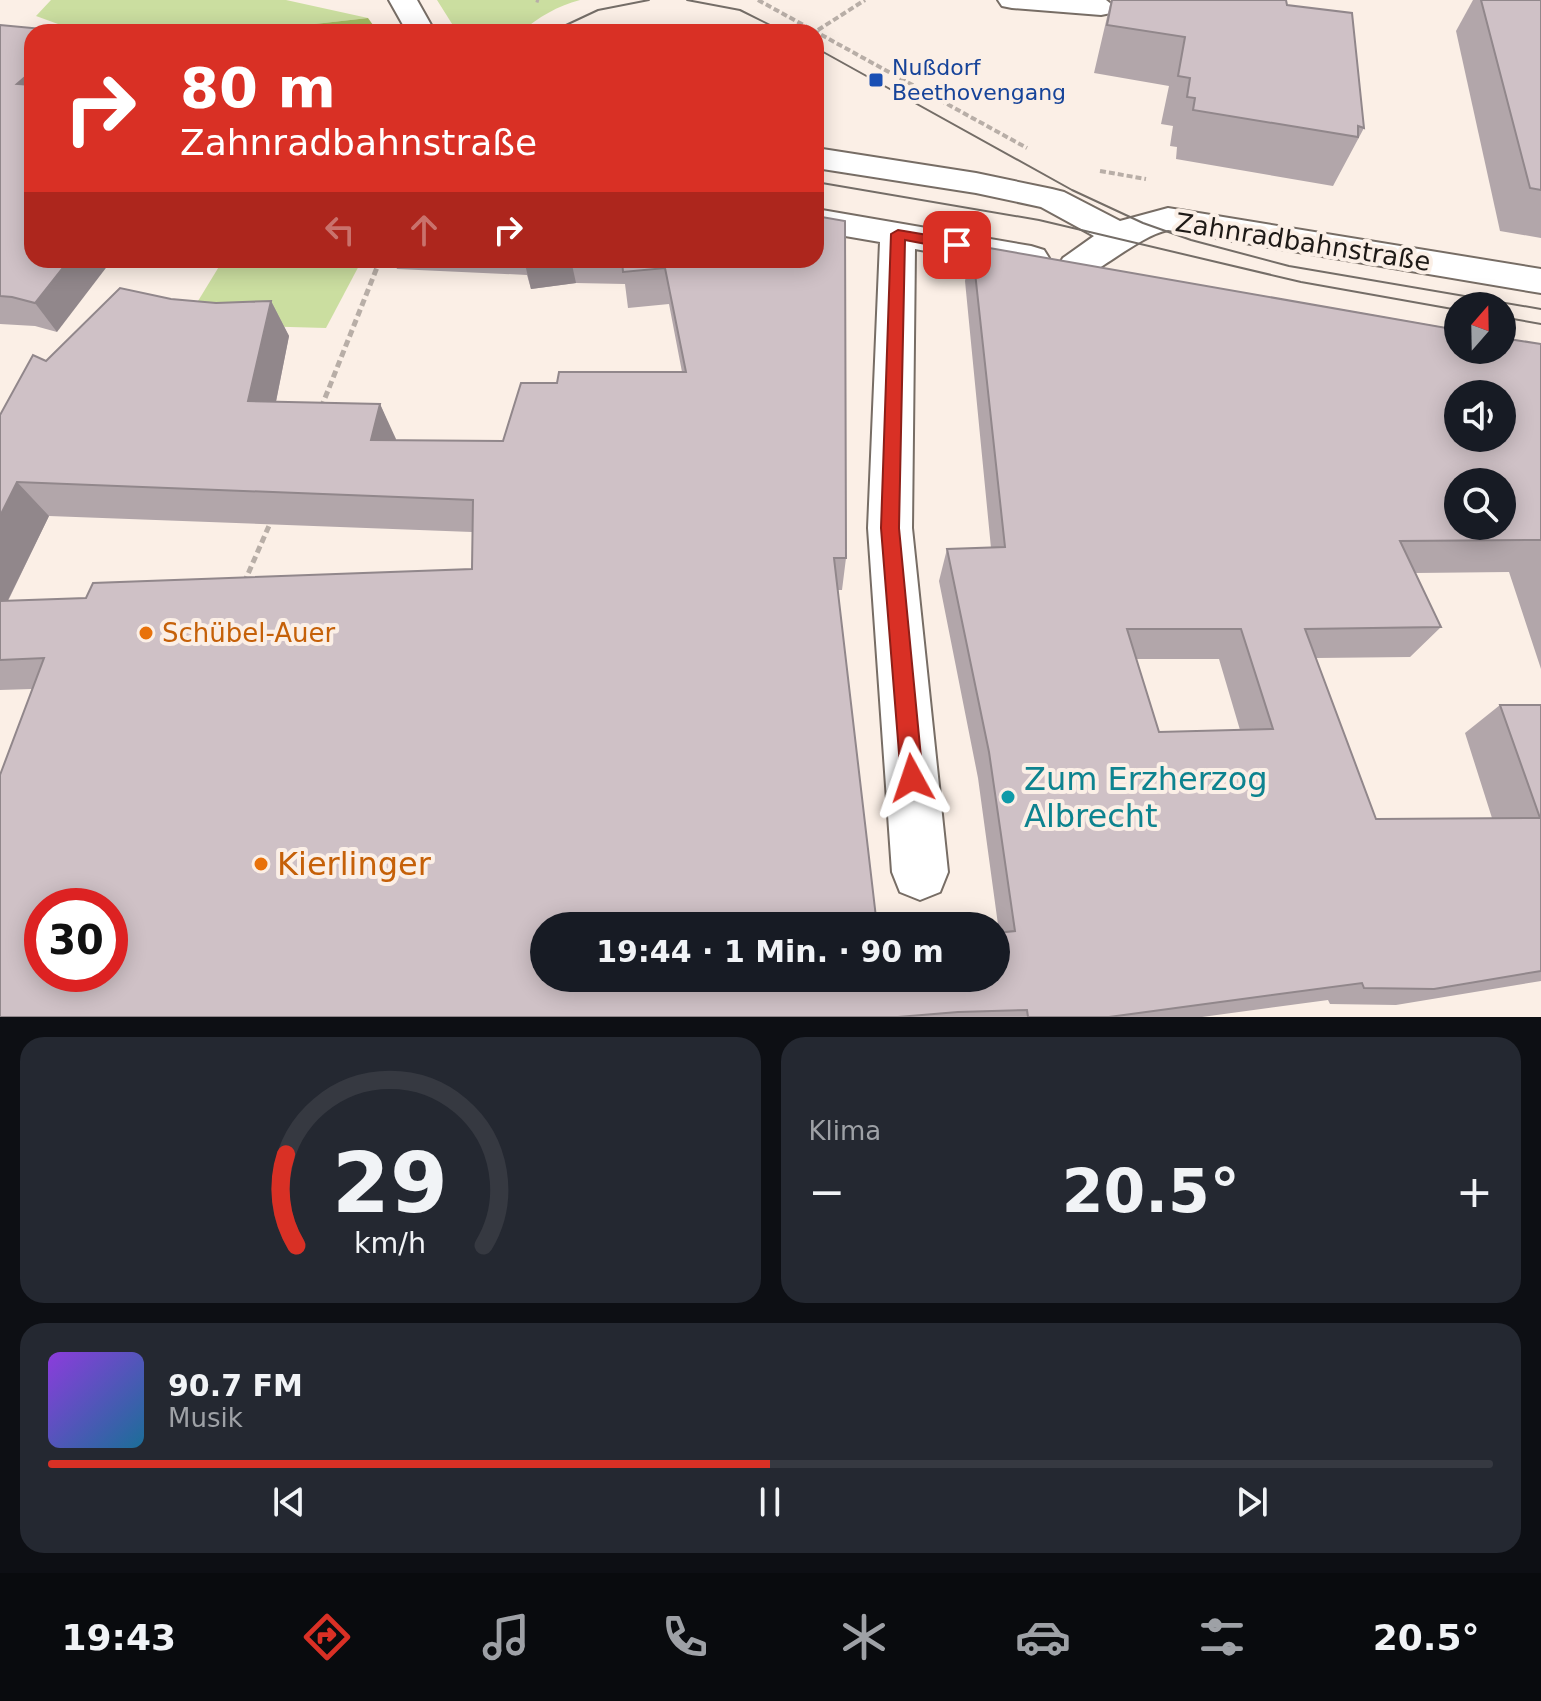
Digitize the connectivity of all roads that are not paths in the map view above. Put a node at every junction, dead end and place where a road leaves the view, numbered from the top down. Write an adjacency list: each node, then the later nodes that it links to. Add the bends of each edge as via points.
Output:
1 (403, 0): 4 (street)
2 (1012, 0): 3 (street)
3 (1101, 7)
4 (416, 24)
5 (824, 159): 8 (street, via 1052,199)
6 (824, 221): 7 (street)
7 (898, 234): 9 (street); 12 (street, via 890,528)
8 (1119, 235): 9 (street, Zahnradbahnstraße); 11 (street, Zahnradbahnstraße, via 1142,223 1190,221)
9 (1076, 266): 10 (street)
10 (1122, 277)
11 (1541, 281)
12 (920, 872)

